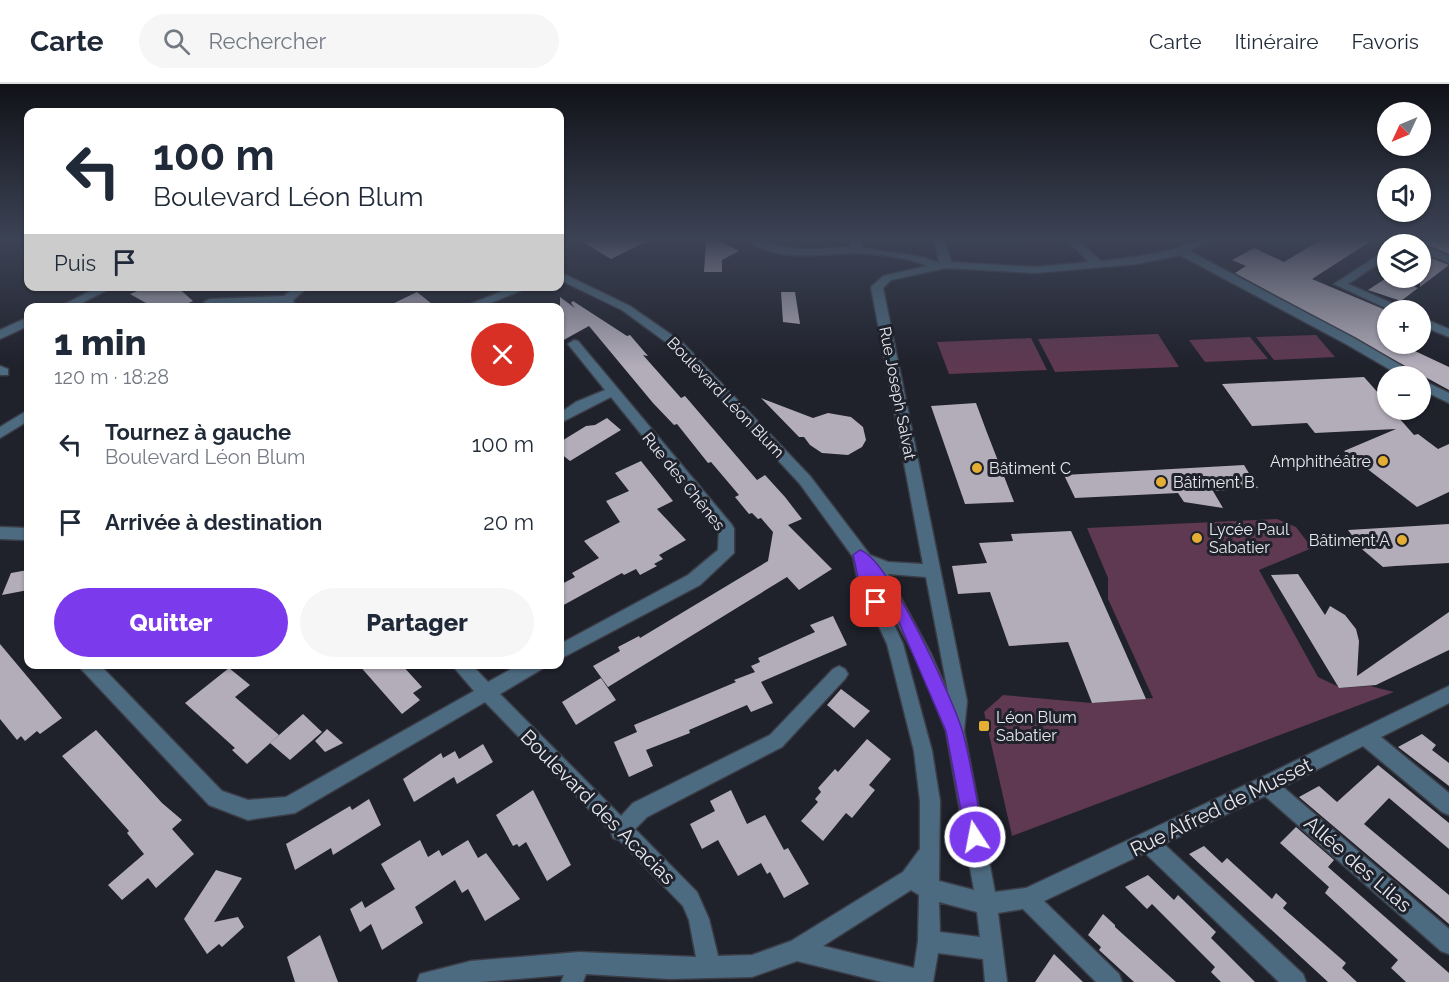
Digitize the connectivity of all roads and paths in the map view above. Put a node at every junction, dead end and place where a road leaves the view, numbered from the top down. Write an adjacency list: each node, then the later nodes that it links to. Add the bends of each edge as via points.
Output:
1 (572, 283): 26 (street, Boulevard Léon Blum, via 626,308 678,345 805,480)
2 (882, 283): 27 (street, Rue Joseph Salvat, via 877,287)
3 (1241, 283): 17 (street)
4 (1342, 283): 8 (street)
5 (99, 291): 9 (street)
6 (299, 291): 10 (street)
7 (513, 291): 11 (street)
8 (1377, 300)
9 (73, 303)
10 (288, 303)
11 (480, 303)
12 (24, 324): 15 (street)
13 (1431, 325): 14 (street)
14 (1449, 333)
15 (0, 335)
16 (574, 344): 19 (street, Rue des Chênes)
17 (1393, 366)
18 (1431, 389): 20 (street)
19 (612, 392): 21 (street); 28 (street, Rue des Chênes, via 727,529 726,553 694,580)
20 (1449, 399)
21 (564, 416)
22 (24, 418): 23 (street)
23 (0, 433)
24 (0, 533): 25 (street)
25 (24, 534)
26 (860, 555): 27 (street, via 887,568); 35 (street, Boulevard Léon Blum, via 881,577 905,620); 41 (street, Boulevard Léon Blum, via 866,581 895,644 915,718 930,801)
27 (932, 571): 35 (street, Rue Joseph Salvat, via 958,701)
28 (564, 650)
29 (92, 669): 33 (street, via 216,798 248,810 288,806)
30 (464, 669): 33 (street, Boulevard des Acacias)
31 (527, 669): 33 (street)
32 (839, 674): 39 (street, via 776,741 640,810)
33 (485, 692): 39 (street, Boulevard des Acacias)
34 (1449, 694): 36 (street, Rue Alfred de Musset)
35 (955, 731): 45 (street, Boulevard Léon Blum)
36 (1365, 736): 37 (street, Rue Alfred de Musset); 38 (street)
37 (1267, 785): 40 (street, Rue Alfred de Musset); 47 (street, Allée des Lilas)
38 (1449, 805)
39 (620, 831): 50 (street, Boulevard des Acacias, via 690,900 699,919)
40 (1148, 842): 44 (street, Rue Alfred de Musset); 56 (street)
41 (929, 853): 42 (street); 43 (street, Boulevard Léon Blum)
42 (910, 879): 43 (street); 49 (street)
43 (930, 889): 45 (street); 46 (street, Boulevard Léon Blum)
44 (1027, 898): 45 (street, Rue Alfred de Musset); 55 (street)
45 (987, 904): 48 (street, Boulevard Léon Blum)
46 (929, 941): 48 (street); 52 (street, Boulevard Léon Blum)
47 (1449, 944)
48 (991, 949): 54 (street, Boulevard Léon Blum)
49 (797, 950): 50 (street, via 752,966); 52 (street)
50 (709, 966): 51 (street)
51 (575, 973): 53 (street, via 471,972)
52 (922, 981)
53 (428, 982)
54 (996, 982)
55 (1111, 982)
56 (1295, 982)

